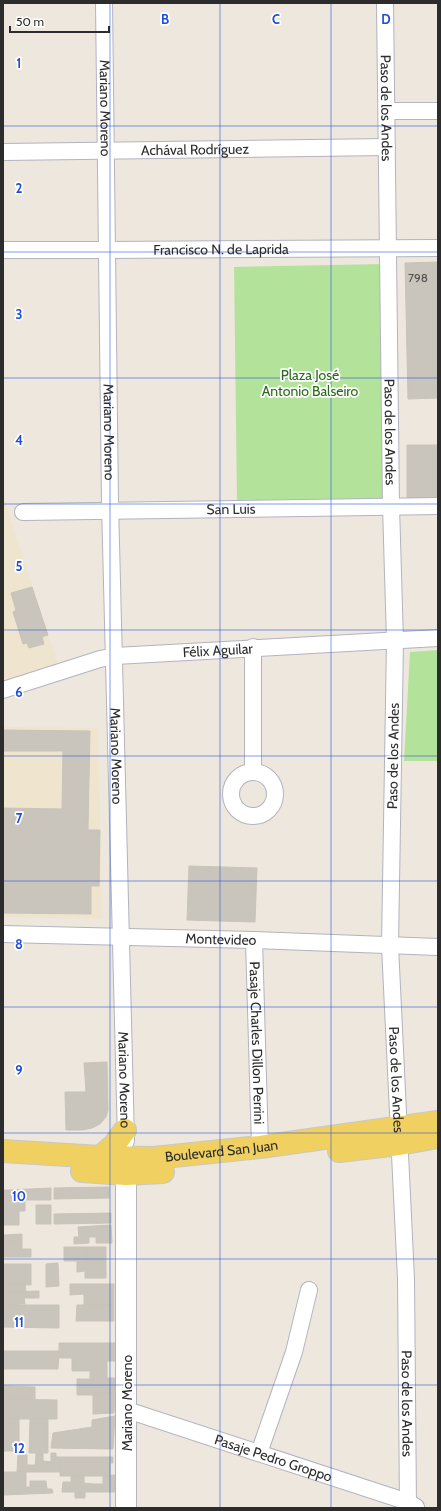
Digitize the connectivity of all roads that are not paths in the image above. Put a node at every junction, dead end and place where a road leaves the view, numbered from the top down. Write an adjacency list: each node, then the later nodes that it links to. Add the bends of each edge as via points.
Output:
1 (104, 3): 6 (street, Mariano Moreno)
2 (385, 3): 3 (street, Paso de los Andes)
3 (387, 111): 4 (street); 5 (street, Paso de los Andes)
4 (438, 111)
5 (387, 147): 6 (street, Achával Rodríguez); 9 (street, Paso de los Andes)
6 (106, 151): 7 (street, Achával Rodríguez); 11 (street, Mariano Moreno)
7 (3, 152)
8 (438, 248): 9 (street, Francisco N. de Laprida)
9 (389, 249): 11 (street, Francisco N. de Laprida); 12 (street, Paso de los Andes)
10 (3, 250): 11 (street, Francisco N. de Laprida)
11 (107, 250): 14 (street, Mariano Moreno)
12 (391, 506): 13 (street, San Luis); 14 (street, San Luis); 17 (street, Paso de los Andes)
13 (438, 506)
14 (110, 511): 15 (street, San Luis); 19 (street, Mariano Moreno)
15 (24, 512)
16 (438, 638): 17 (street, Félix Aguilar)
17 (395, 641): 18 (street, Félix Aguilar); 25 (street, Paso de los Andes)
18 (253, 647): 19 (street, Félix Aguilar); 21 (street)
19 (115, 656): 20 (street, Félix Aguilar); 23 (street, Mariano Moreno)
20 (3, 690)
21 (253, 771)
22 (3, 934): 23 (street, Montevideo)
23 (120, 936): 24 (street, Montevideo); 28 (street, Mariano Moreno)
24 (254, 940): 25 (street, Montevideo); 31 (street, Pasaje Charles Dillon Perrini)
25 (390, 946): 26 (street, Montevideo); 29 (street, Paso de los Andes)
26 (438, 947)
27 (438, 1122): 29 (main road, Boulevard San Juan)
28 (126, 1130): 33 (main road); 35 (street, Mariano Moreno)
29 (399, 1136): 30 (main road, Boulevard San Juan); 31 (main road, Boulevard San Juan); 35 (main road, Boulevard San Juan, via 156,1172); 39 (street, Paso de los Andes, via 406,1279)
30 (438, 1137)
31 (260, 1147): 35 (main road, Boulevard San Juan, via 154,1158)
32 (3, 1151): 33 (main road, Boulevard San Juan)
33 (100, 1157): 35 (main road, Boulevard San Juan)
34 (3, 1166): 35 (main road, Boulevard San Juan)
35 (126, 1166): 37 (street, Mariano Moreno)
36 (309, 1290): 38 (street, via 294,1352)
37 (127, 1410): 38 (street, Pasaje Pedro Groppo); 40 (street, Mariano Moreno)
38 (259, 1453): 39 (street, Pasaje Pedro Groppo)
39 (411, 1506)
40 (126, 1508)

